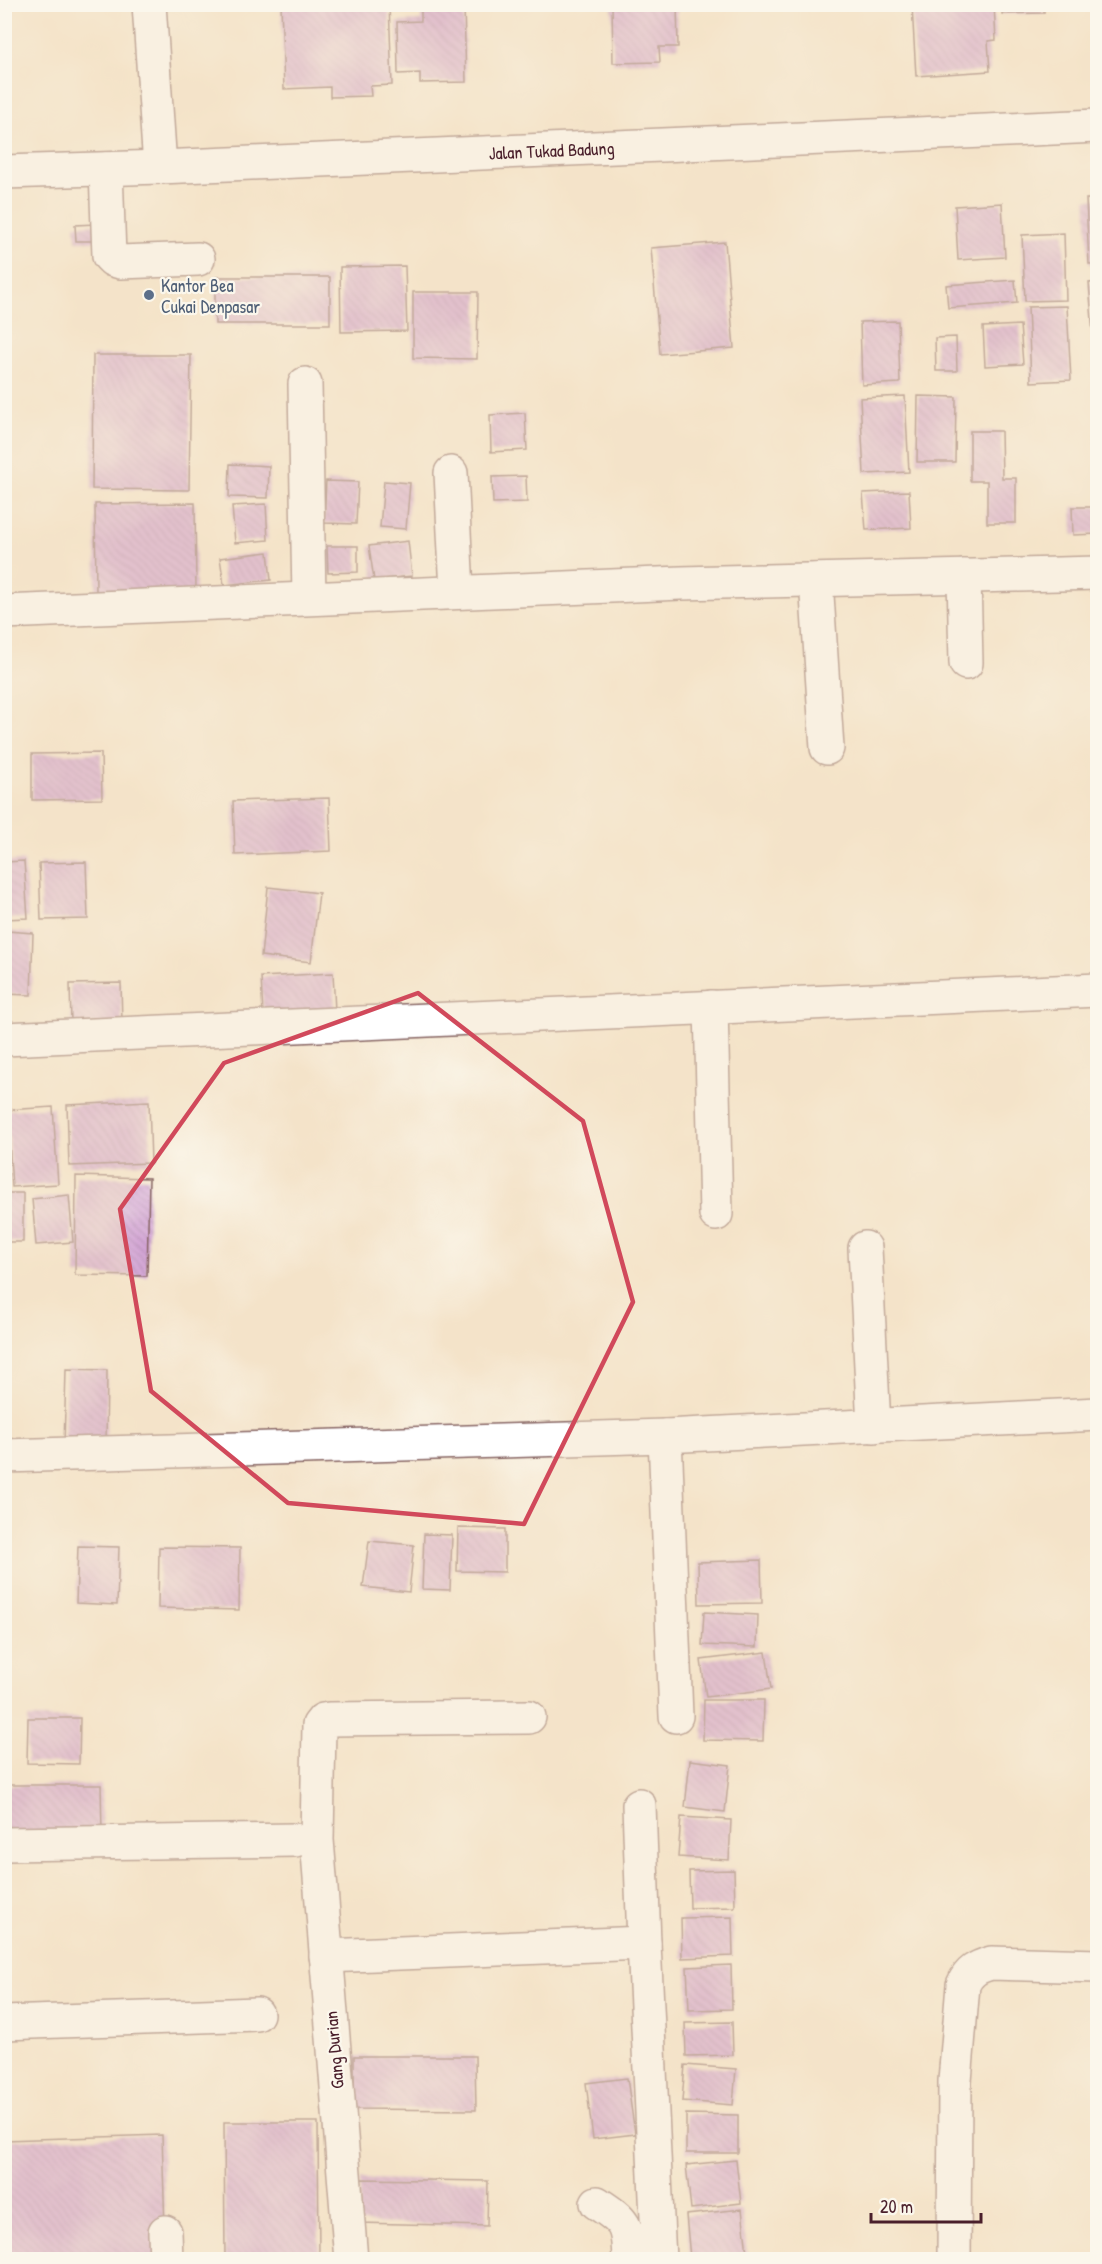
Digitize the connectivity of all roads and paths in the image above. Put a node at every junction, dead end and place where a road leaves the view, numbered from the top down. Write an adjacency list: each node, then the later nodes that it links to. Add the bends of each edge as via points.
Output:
1 (149, 4): 3 (street)
2 (1098, 126): 3 (street, Jalan Tukad Badung)
3 (160, 167): 4 (street, Jalan Tukad Badung)
4 (106, 169): 5 (street, Jalan Tukad Badung); 6 (street, via 109,256 113,260)
5 (4, 172)
6 (198, 259)
7 (305, 384): 13 (street)
8 (451, 473): 12 (street)
9 (1098, 573): 10 (street)
10 (964, 576): 11 (street); 15 (street)
11 (816, 580): 12 (street); 16 (street)
12 (457, 591): 13 (street)
13 (309, 598): 14 (street)
14 (4, 612)
15 (966, 663)
16 (827, 748)
17 (1098, 990): 18 (street)
18 (711, 1007): 19 (street); 20 (street)
19 (4, 1039)
20 (716, 1214)
21 (866, 1248): 23 (street)
22 (1098, 1414): 23 (street)
23 (874, 1426): 24 (street)
24 (665, 1436): 25 (street); 26 (street)
25 (4, 1456)
26 (676, 1716)
27 (529, 1717): 29 (street, Gang Durian, via 323,1720 318,1732)
28 (639, 1805): 31 (street)
29 (306, 1840): 30 (street); 32 (street, Gang Durian)
30 (4, 1844)
31 (644, 1943): 32 (street); 39 (street)
32 (326, 1956): 37 (street, Gang Durian)
33 (1098, 1966): 40 (street, via 991,1963 975,1968 967,1976 963,1985 956,2081)
34 (257, 2014): 35 (street)
35 (4, 2022)
36 (597, 2203): 38 (street, via 621,2219)
37 (351, 2259)
38 (629, 2259)
39 (659, 2259)
40 (954, 2259)

